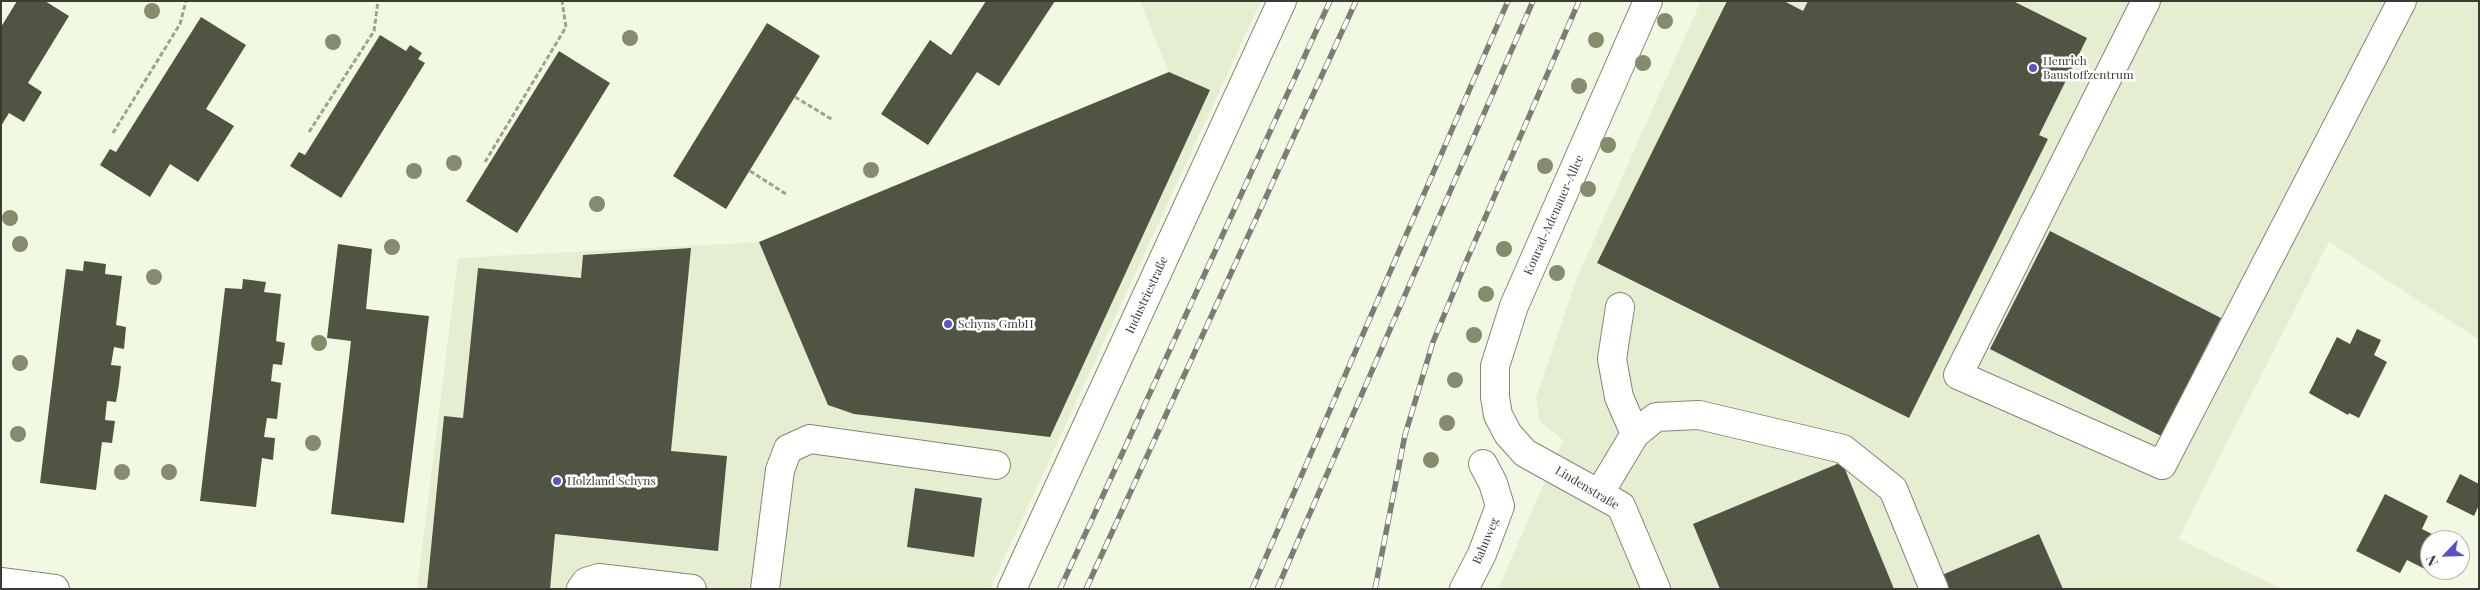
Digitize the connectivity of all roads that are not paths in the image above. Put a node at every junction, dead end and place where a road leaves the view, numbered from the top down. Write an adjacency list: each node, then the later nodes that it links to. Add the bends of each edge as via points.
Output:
1 (1282, 1): 16 (street, Industriestraße)
2 (1648, 1): 6 (street, Konrad-Adenauer-Allee, via 1514,306 1495,366 1498,415)
3 (2146, 1): 4 (street, via 1958,375 2162,465)
4 (2402, 1)
5 (1620, 307): 7 (street, via 1612,359 1619,397)
6 (1508, 434): 10 (street, Lindenstraße, via 1525,453)
7 (1635, 434): 10 (street); 19 (street, via 1656,417 1699,415 1843,450 1893,489)
8 (996, 464): 15 (street, via 810,439 788,449 780,470)
9 (1483, 464): 17 (street, Bahnweg, via 1493,482 1500,506 1482,554)
10 (1599, 494): 18 (street, Lindenstraße, via 1621,506)
11 (1, 582): 12 (street)
12 (54, 589)
13 (581, 589): 14 (street, via 586,582 599,578)
14 (692, 589)
15 (765, 589)
16 (1012, 589)
17 (1464, 589)
18 (1656, 589)
19 (1934, 589)

